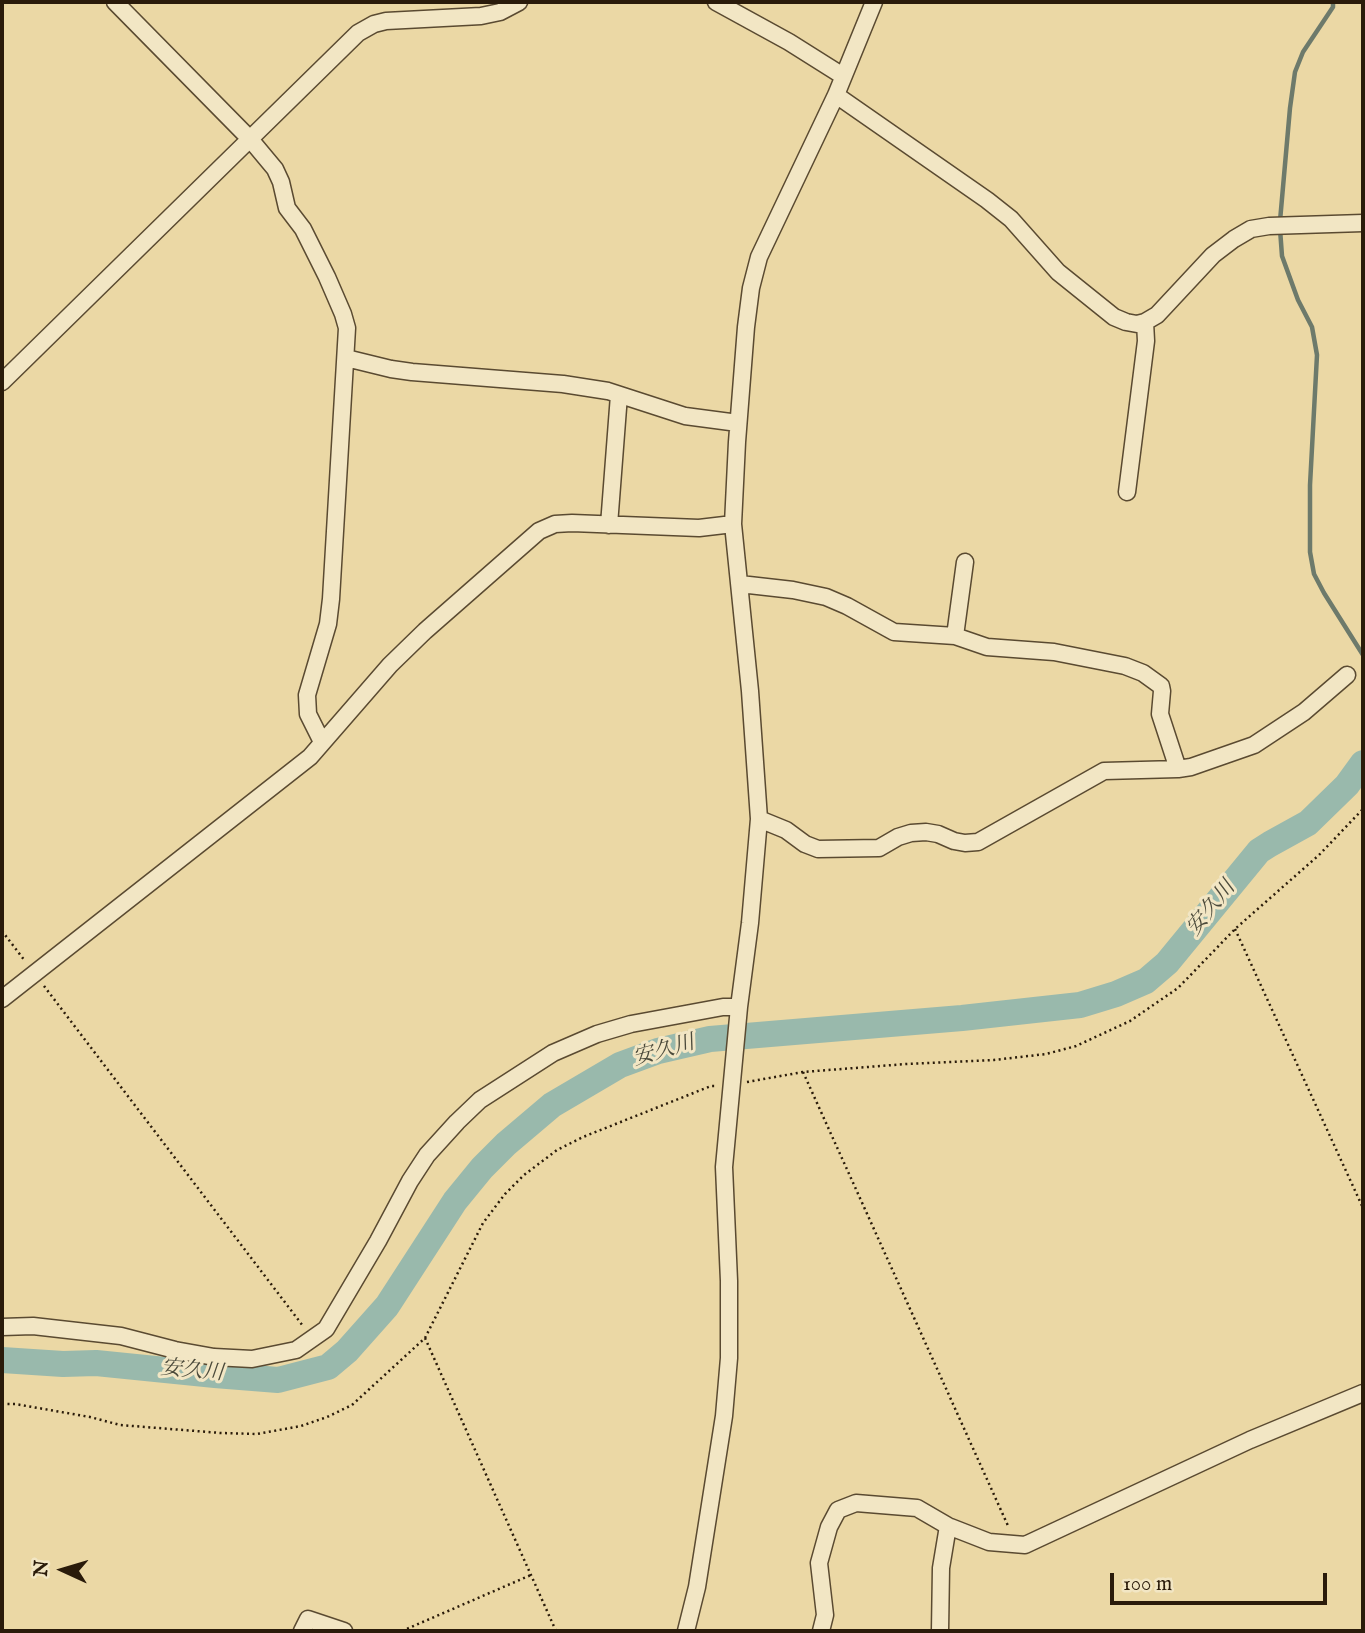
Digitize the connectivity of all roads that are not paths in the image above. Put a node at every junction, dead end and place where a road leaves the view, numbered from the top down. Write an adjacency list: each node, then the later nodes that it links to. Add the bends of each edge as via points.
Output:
1 (115, 2): 7 (street)
2 (519, 2): 7 (street, via 481,16 374,24 358,33)
3 (716, 2): 5 (street)
4 (874, 2): 5 (street)
5 (843, 76): 6 (street)
6 (836, 95): 9 (street, via 1011,219 1058,272 1114,317 1126,323); 13 (street, via 760,257 751,288)
7 (250, 139): 10 (street, via 275,169 287,208 327,276 347,328); 11 (street)
8 (1363, 223): 9 (street, via 1251,229 1213,255)
9 (1145, 322): 14 (street)
10 (346, 358): 12 (street, via 412,372 564,384); 21 (street, via 331,599 307,695 308,714)
11 (2, 382)
12 (620, 395): 13 (street, via 685,416); 16 (street)
13 (738, 423): 15 (street)
14 (1127, 492)
15 (733, 524): 16 (street, via 699,528); 18 (street)
16 (609, 525): 21 (street, via 555,524 539,531 390,665)
17 (965, 562): 19 (street)
18 (740, 584): 19 (street, via 826,597 894,632); 23 (street)
19 (955, 636): 22 (street, via 987,647 1054,652 1143,673 1161,686 1160,714)
20 (1347, 675): 22 (street, via 1304,712 1254,745)
21 (322, 742): 24 (street, via 310,757)
22 (1178, 769): 23 (street, via 1104,771 978,842 954,841 926,832 898,837 879,848 818,849)
23 (759, 820): 25 (street)
24 (2, 999)
25 (739, 1007): 26 (street, via 597,1034 553,1053 480,1100 410,1181 326,1329 296,1350 252,1359 215,1357 121,1336); 31 (street, via 724,1167 729,1358 697,1587)
26 (2, 1327)
27 (1363, 1393): 28 (street, via 1025,1545 989,1542)
28 (948, 1526): 32 (street, via 917,1508 856,1503 838,1510 828,1527 819,1563 825,1615); 33 (street, via 941,1568)
29 (302, 1631): 30 (street, via 308,1619)
30 (344, 1631)
31 (686, 1631)
32 (821, 1631)
33 (940, 1631)

